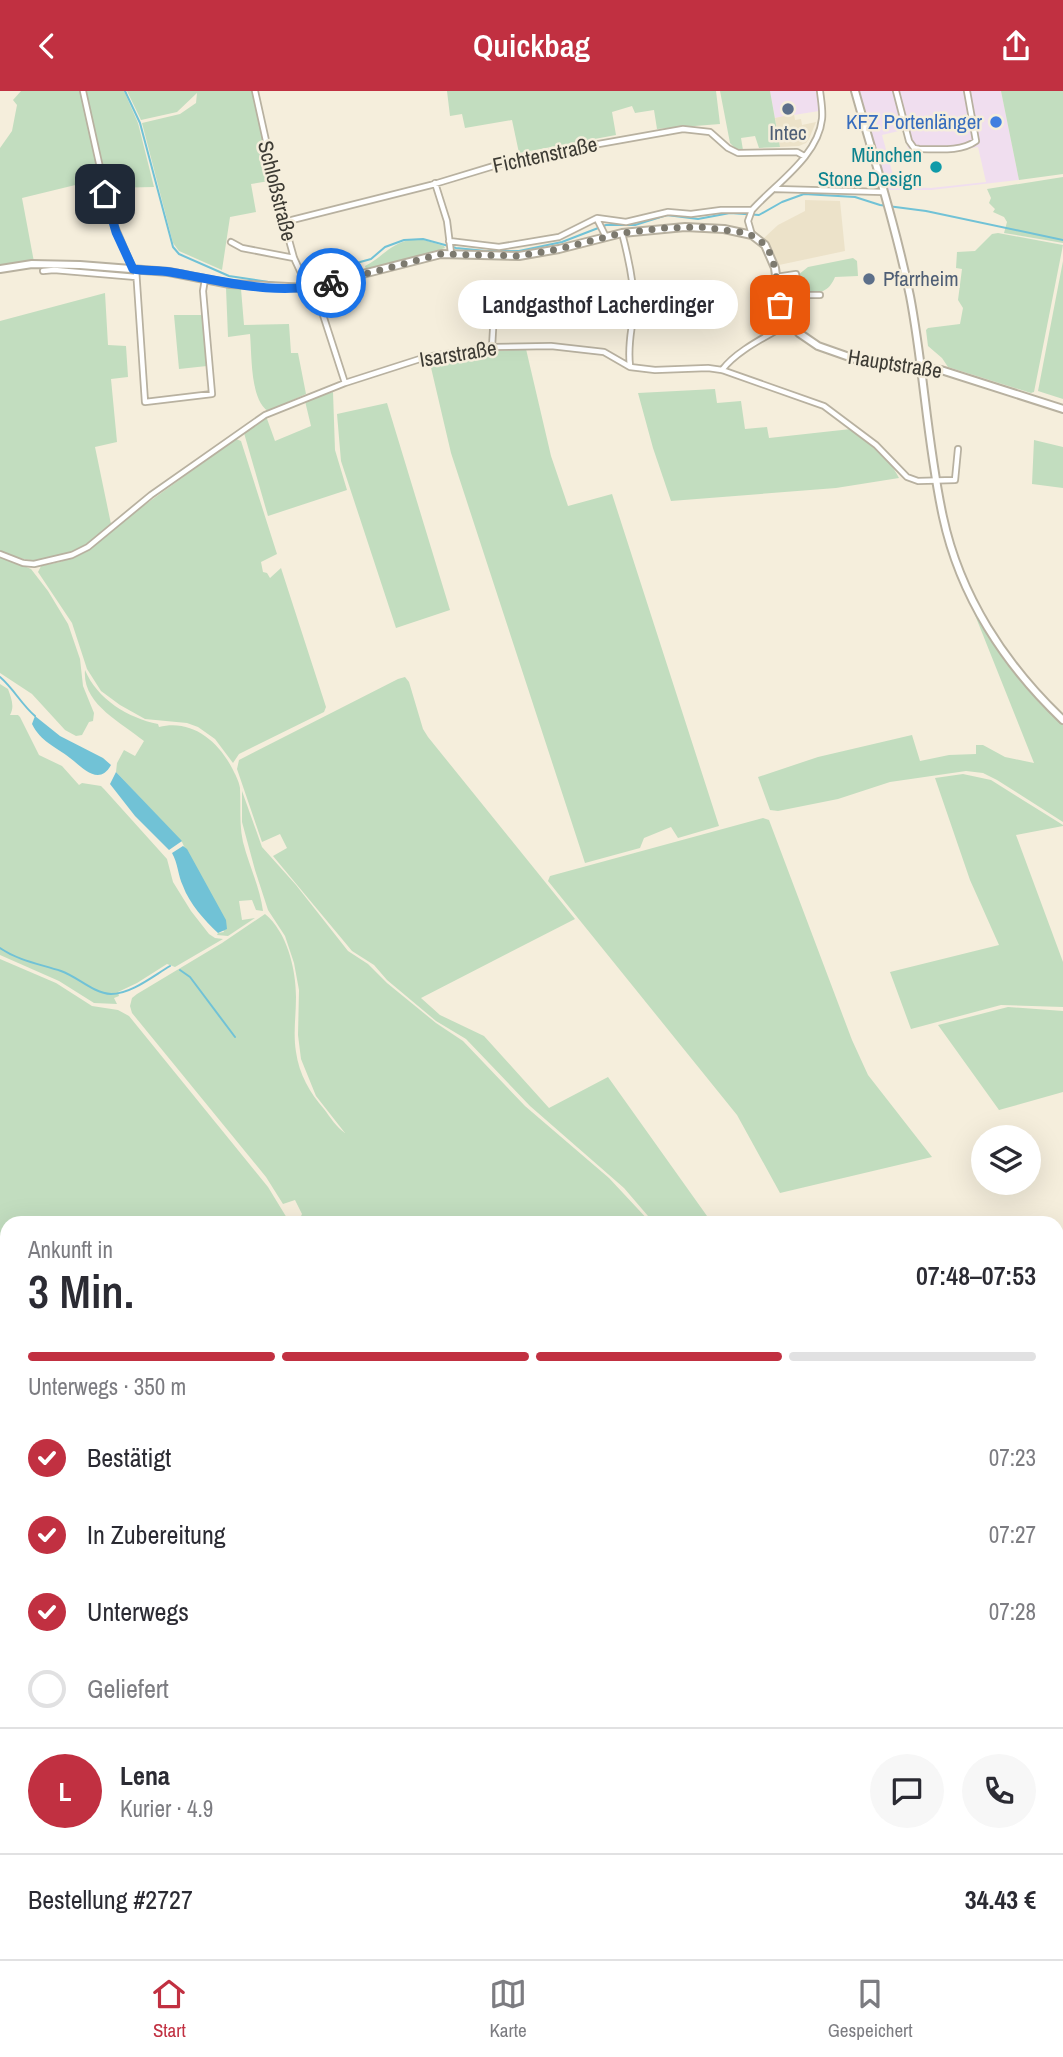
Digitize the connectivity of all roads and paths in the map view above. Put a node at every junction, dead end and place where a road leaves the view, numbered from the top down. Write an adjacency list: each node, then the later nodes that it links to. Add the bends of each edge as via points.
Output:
1 (83, 91): 23 (street, via 111,217)
2 (255, 91): 13 (street, Schloßstraße)
3 (820, 91): 7 (street, via 822,121)
4 (855, 91): 10 (main road)
5 (896, 91): 6 (street, via 914,148 953,149 976,141)
6 (967, 91)
7 (804, 156): 8 (street, Fichtenstraße, via 797,152 738,153 710,132 683,129 520,159); 9 (street)
8 (435, 183): 13 (street, Fichtenstraße); 19 (street)
9 (775, 188): 10 (street); 11 (street)
10 (884, 196): 36 (main road)
11 (750, 215): 12 (street, via 729,210 668,212 626,222); 14 (street); 17 (street)
12 (597, 218): 16 (street); 19 (street, via 559,237 499,247)
13 (284, 222): 20 (street, Schloßstraße)
14 (741, 232): 15 (main road, via 685,227); 17 (main road)
15 (622, 233): 16 (main road); 33 (street, via 634,302)
16 (605, 234): 19 (main road, via 519,256)
17 (752, 235): 24 (main road, via 769,251)
18 (231, 242): 20 (street)
19 (450, 247): 26 (main road, via 435,255)
20 (294, 258): 26 (street, Schloßstraße)
21 (0, 269): 23 (main road, via 46,263)
22 (43, 271): 23 (street)
23 (135, 272): 25 (main road); 25 (street, via 145,402 212,394)
24 (776, 277): 27 (main road); 28 (street, via 796,274)
25 (205, 279): 26 (main road, via 254,286)
26 (308, 284): 38 (street, Schloßstraße)
27 (778, 290): 28 (street); 31 (main road)
28 (800, 294): 29 (street)
29 (820, 295)
30 (494, 313): 32 (street)
31 (789, 323): 36 (main road, Hauptstraße, via 808,340 839,355); 37 (street)
32 (492, 347): 34 (street, Isarstraße, via 561,347 596,350); 38 (street, Isarstraße, via 426,357)
33 (627, 347): 34 (street); 35 (street)
34 (614, 357): 35 (street, Isarstraße)
35 (630, 367): 37 (street, Isarstraße)
36 (922, 368): 39 (main road, Hauptstraße, via 990,384); 41 (main road)
37 (722, 370): 41 (street, Isarstraße, via 824,406 876,445 907,477)
38 (345, 383): 42 (street, Isarstraße, via 265,415 72,555 34,564)
39 (1063, 409)
40 (958, 449): 41 (street, via 955,480)
41 (936, 480): 43 (main road, via 950,544 971,596 1020,675)
42 (0, 554)
43 (1063, 720)

